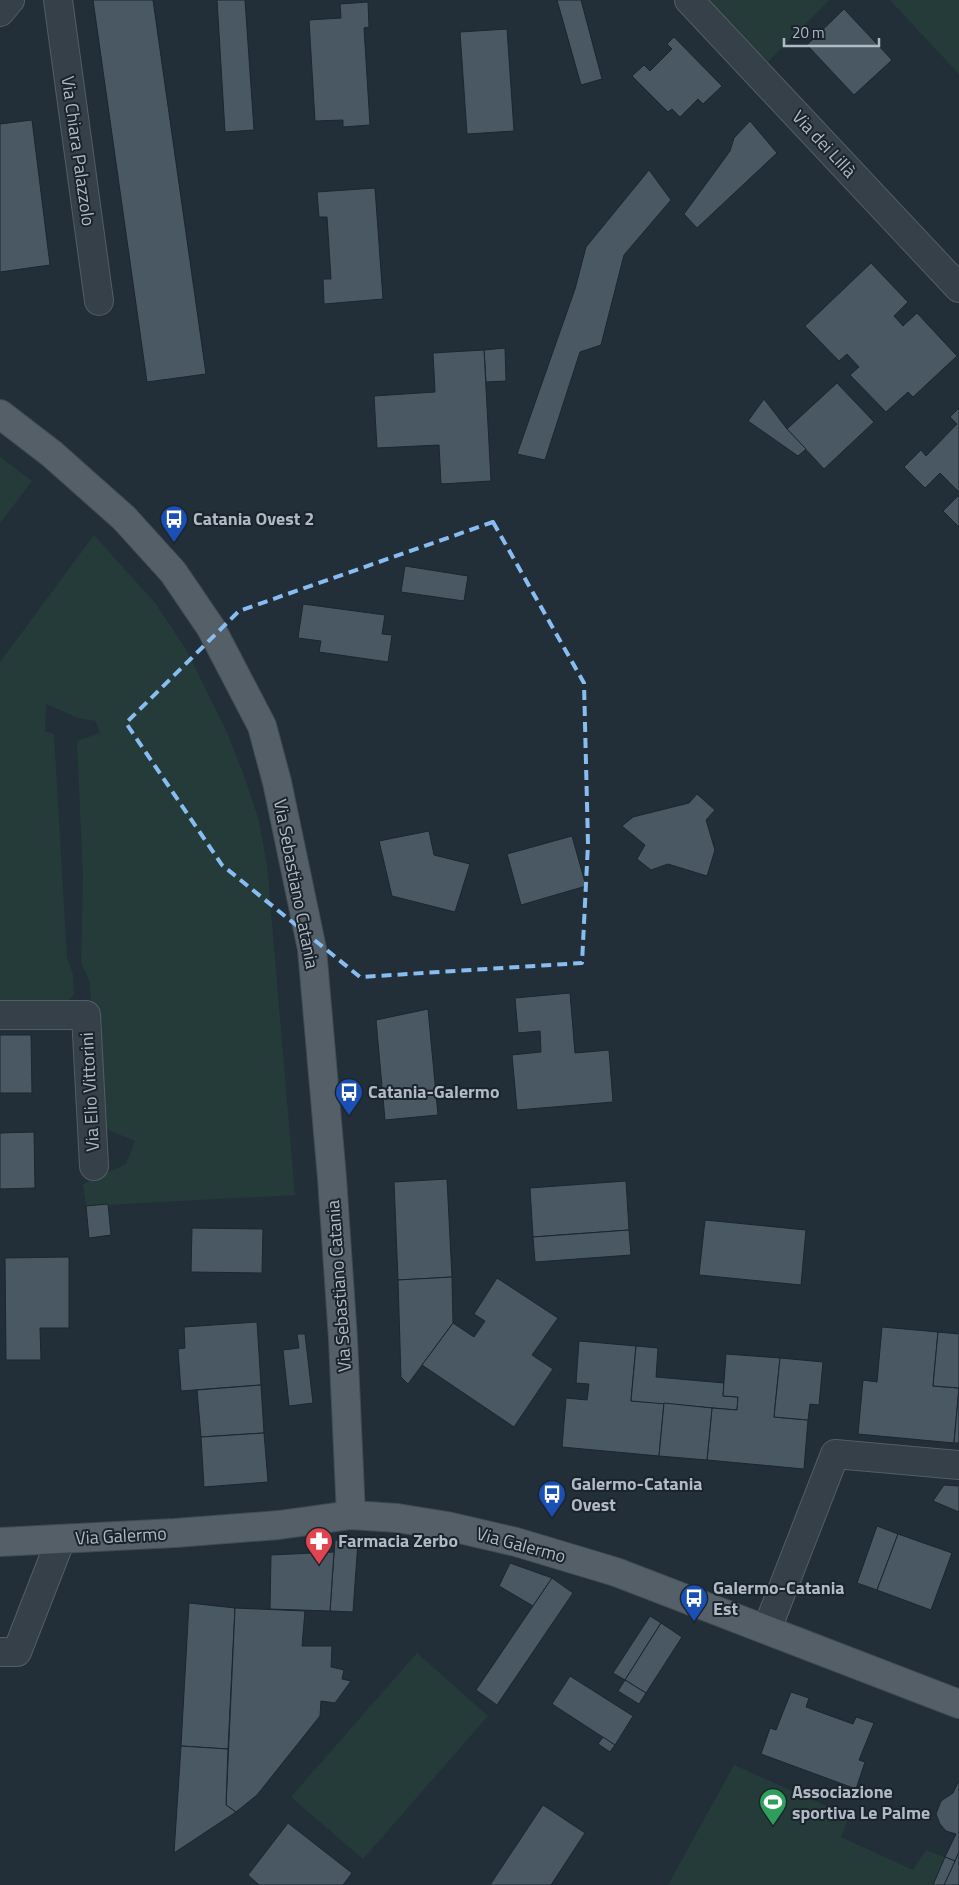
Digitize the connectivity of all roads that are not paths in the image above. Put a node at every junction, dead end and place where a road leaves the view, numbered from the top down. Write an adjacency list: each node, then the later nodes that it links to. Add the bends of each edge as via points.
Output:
1 (10, 0): 4 (street)
2 (58, 0): 6 (street, Via Chiara Palazzolo)
3 (689, 0): 5 (street, Via dei Lillà)
4 (0, 12)
5 (959, 288)
6 (99, 301)
7 (0, 414): 11 (main road, Via Sebastiano Catania, via 52,454 124,518 173,572 210,628 262,726 312,949 332,1178)
8 (0, 1015): 9 (street, Via Elio Vittorini, via 86,1015)
9 (94, 1166)
10 (959, 1465): 14 (street, via 835,1454)
11 (352, 1515): 12 (main road, Via Galermo, via 279,1525); 14 (main road, Via Galermo, via 447,1526 516,1542 616,1572)
12 (61, 1539): 13 (main road, Via Galermo); 15 (street, via 17,1652)
13 (0, 1542)
14 (767, 1629): 16 (main road, Via Galermo)
15 (0, 1652)
16 (959, 1704)

